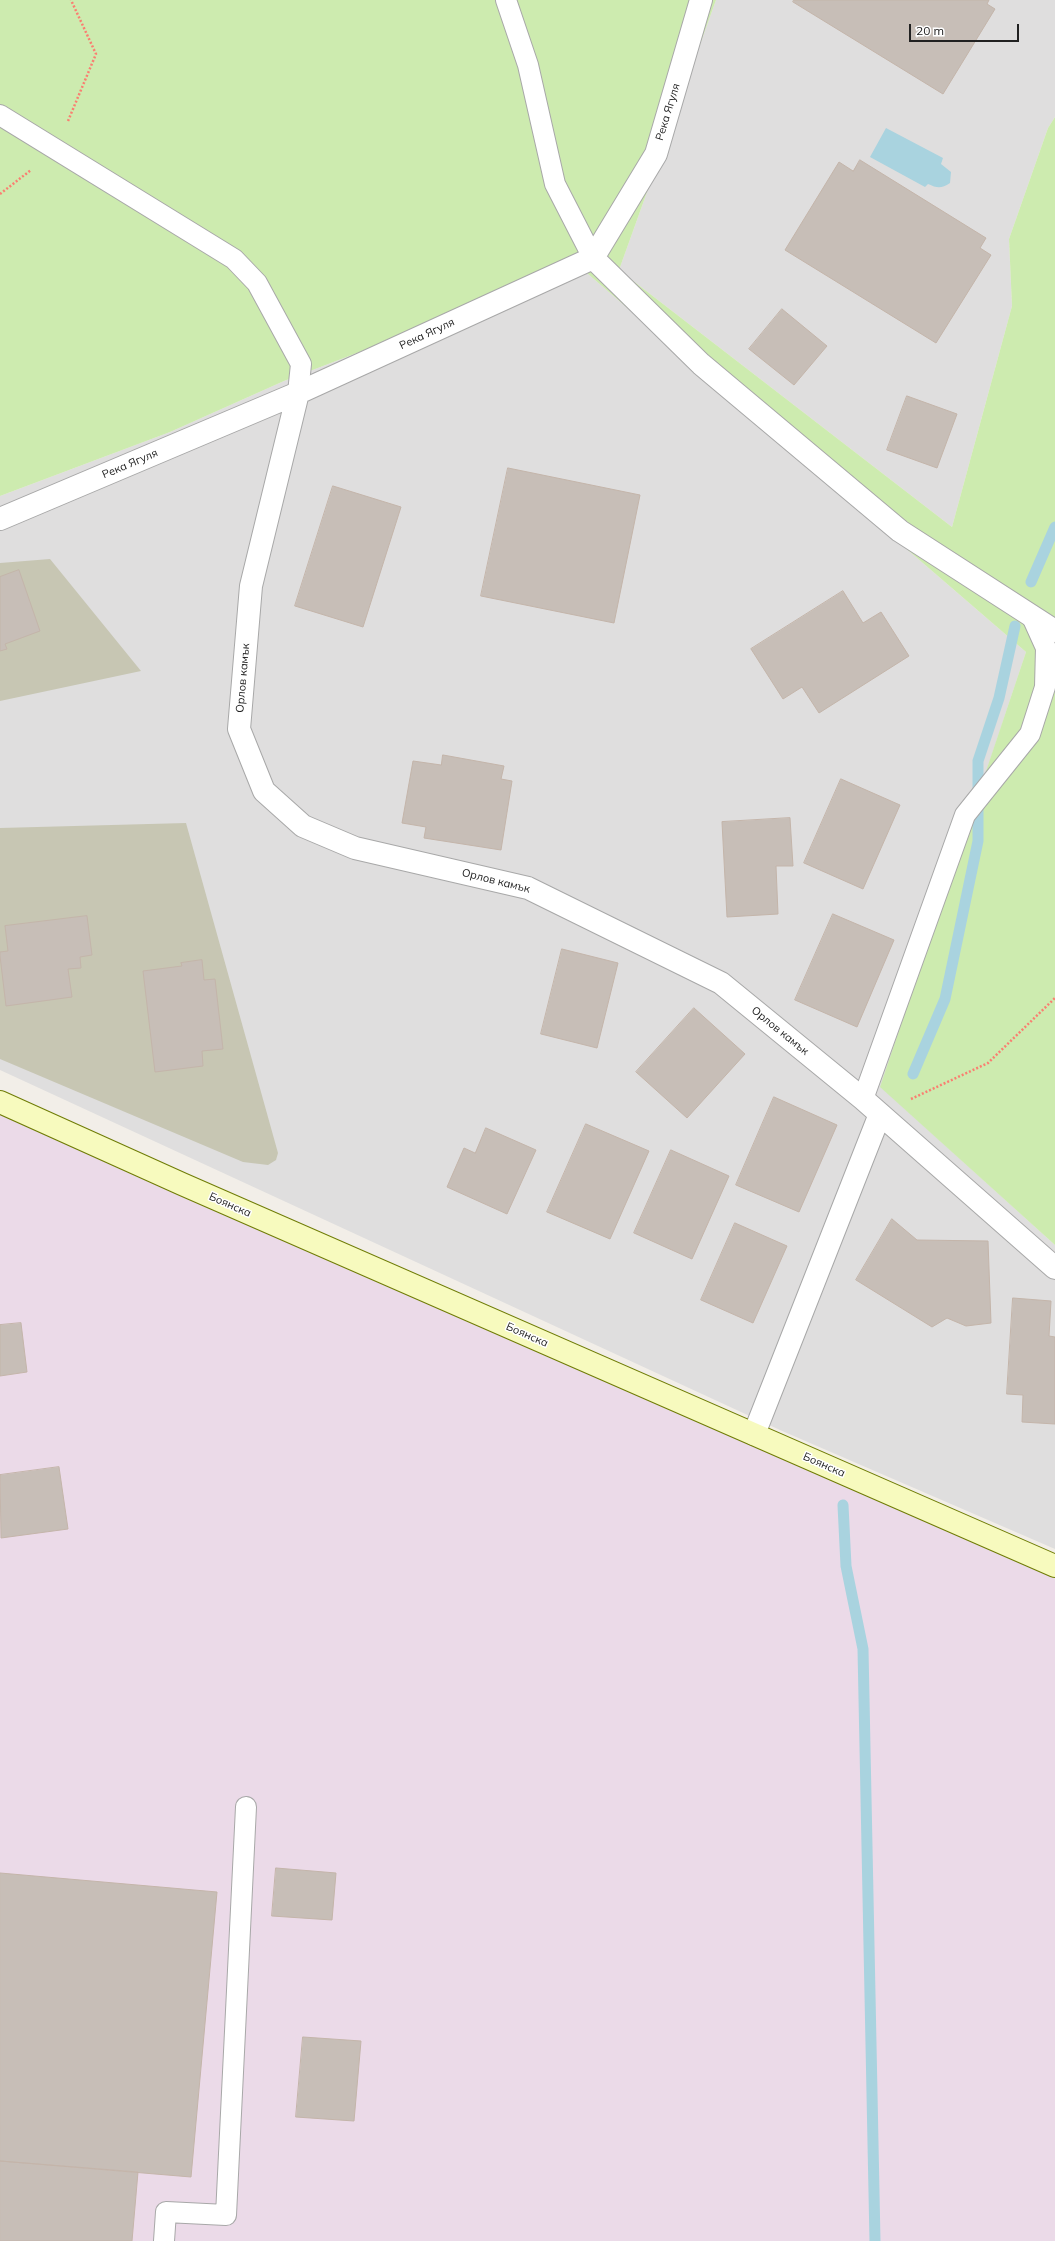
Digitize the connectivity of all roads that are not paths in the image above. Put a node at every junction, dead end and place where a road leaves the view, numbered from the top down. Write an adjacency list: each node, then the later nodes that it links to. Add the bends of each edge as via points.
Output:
1 (506, 0): 4 (lane, via 528,65 555,184)
2 (701, 0): 4 (street, Река Ягуля, via 656,154)
3 (0, 115): 5 (lane, via 234,260 257,283 301,364)
4 (592, 258): 5 (street, Река Ягуля); 7 (street, via 700,364 894,526)
5 (298, 394): 6 (street, Река Ягуля); 9 (street, Орлов камък, via 251,586 239,729 264,791 304,826 355,848 528,888 721,983)
6 (0, 519)
7 (1032, 617): 8 (street); 9 (lane, via 1046,648 1045,687 1030,734 965,815)
8 (1055, 631)
9 (863, 1099): 11 (street, Орлов камък)
10 (0, 1102): 13 (main road, Боянска)
11 (880, 1114): 12 (street, Орлов камък); 13 (street)
12 (1055, 1268)
13 (754, 1434): 14 (main road, Боянска)
14 (1055, 1566)
15 (246, 1807): 16 (lane, via 226,2215 166,2212)
16 (164, 2241)

